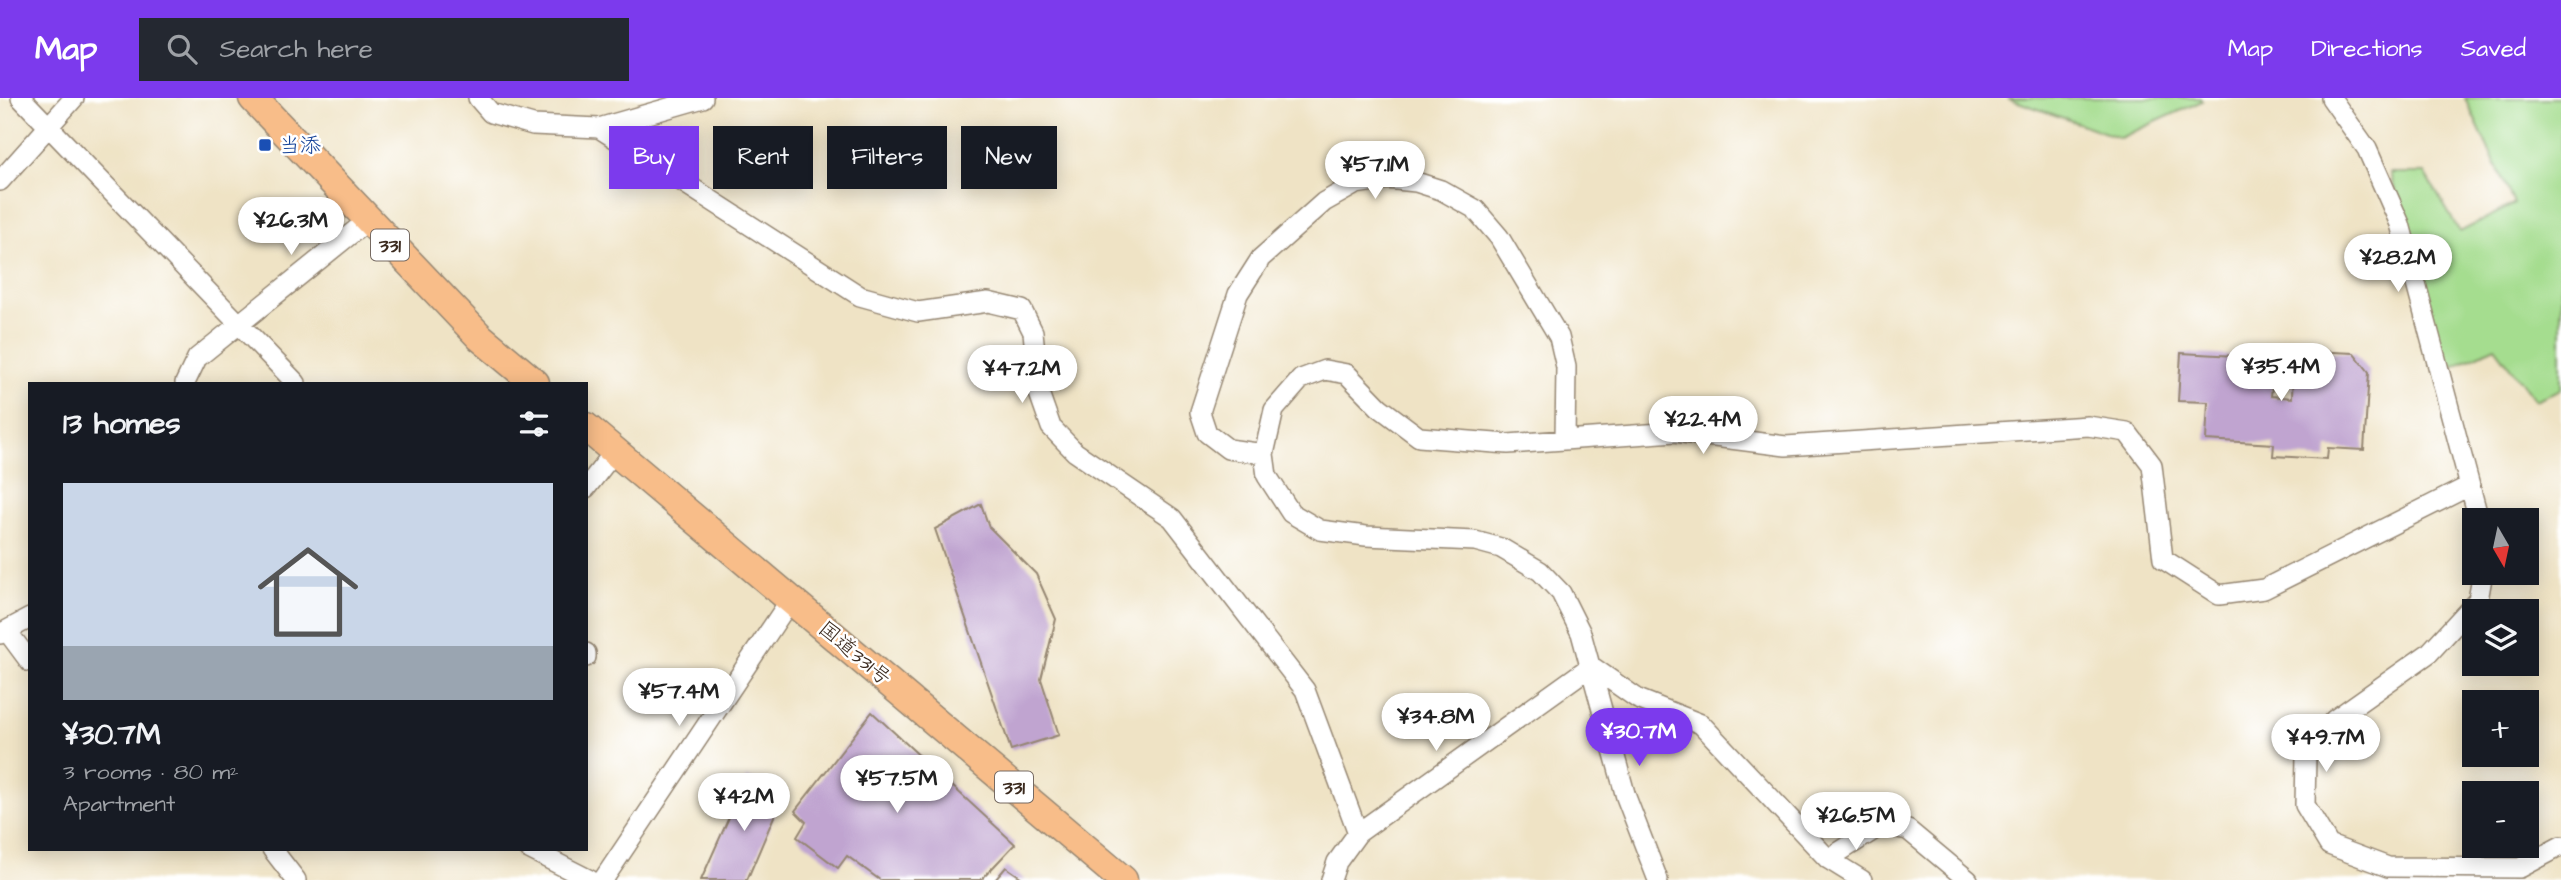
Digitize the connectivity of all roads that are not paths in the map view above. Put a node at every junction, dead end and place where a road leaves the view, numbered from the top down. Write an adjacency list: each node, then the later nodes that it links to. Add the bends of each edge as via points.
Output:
1 (22, 98): 7 (street)
2 (74, 98): 7 (street)
3 (253, 98): 10 (highway, 331)
4 (478, 98): 8 (street, via 491,113 533,125)
5 (703, 98): 8 (street)
6 (2331, 98): 20 (street, via 2367,149 2400,224)
7 (49, 126): 9 (street); 11 (street)
8 (599, 128): 28 (street, via 860,296 919,312 988,302 1022,310 1033,332 1039,393 1051,427 1075,452 1172,518 1305,690)
9 (0, 181)
10 (367, 221): 11 (street); 14 (highway, 331, via 480,337)
11 (240, 324): 12 (street, via 197,358); 13 (street)
12 (185, 382)
13 (295, 382)
14 (534, 382)
15 (588, 429): 17 (highway, 国道331号 / 331)
16 (1565, 439): 18 (street, via 1508,444 1419,437 1379,407 1347,374 1325,370 1301,379 1274,410); 18 (street, via 1566,367 1559,337 1499,237 1475,209 1441,190 1387,179 1356,184 1324,202 1261,258 1238,295 1200,412 1207,433 1228,449); 20 (street, via 1675,432 1786,446 2088,426 2127,432 2152,464 2163,559 2219,595 2264,589)
17 (615, 452): 19 (street); 23 (highway, 国道331号 / 331)
18 (1264, 454): 27 (street, via 1267,476 1277,493 1292,513 1320,530 1475,541 1522,558 1561,593)
19 (588, 486)
20 (2469, 486): 21 (street)
21 (2475, 508)
22 (2481, 585): 29 (street, via 2478,600 2429,653 2334,720 2306,757 2305,805 2329,845 2388,867 2520,868)
23 (791, 599): 35 (street); 36 (highway, 国道331号 / 331)
24 (28, 619): 25 (street)
25 (4, 633): 26 (street)
26 (28, 660)
27 (1591, 666): 28 (street); 32 (street, via 1638,699 1701,724); 38 (street, via 1626,797)
28 (1358, 833): 37 (street, via 1337,862)
29 (2561, 846)
30 (274, 851): 33 (street)
31 (533, 851): 34 (street)
32 (1828, 859): 39 (street); 40 (street, via 1882,825 1908,830)
33 (296, 880)
34 (590, 880)
35 (603, 880)
36 (1123, 880)
37 (1331, 880)
38 (1658, 880)
39 (1862, 880)
40 (1968, 880)

